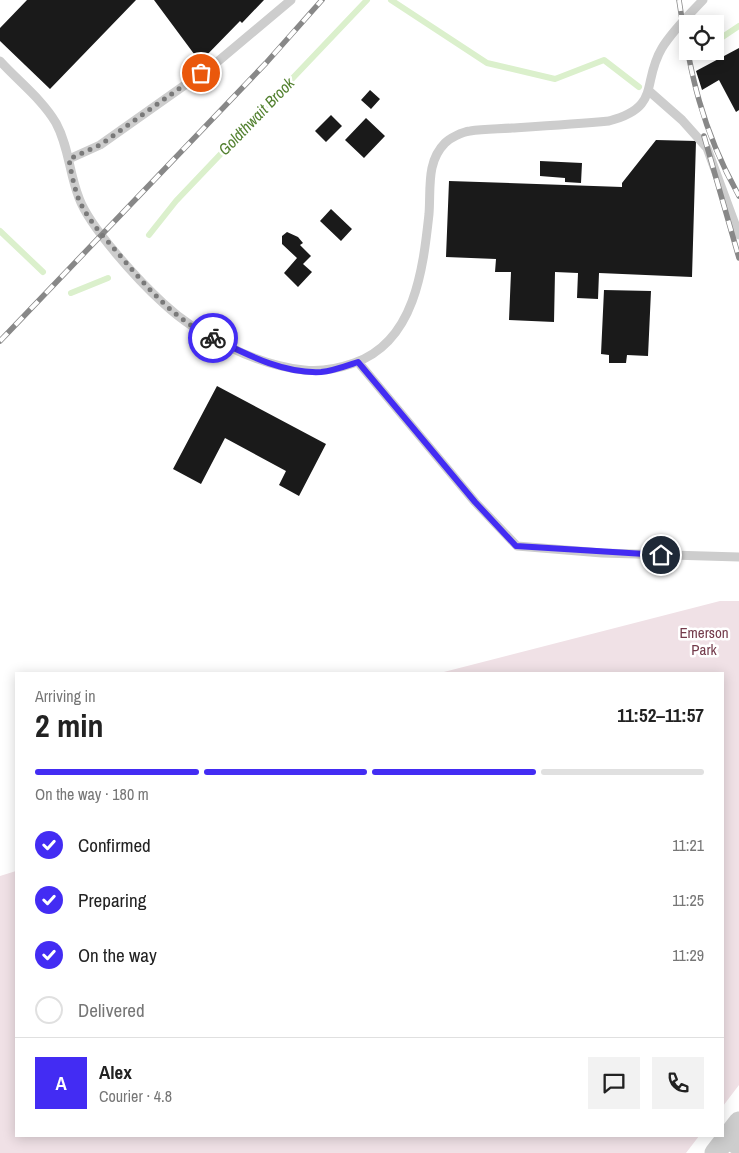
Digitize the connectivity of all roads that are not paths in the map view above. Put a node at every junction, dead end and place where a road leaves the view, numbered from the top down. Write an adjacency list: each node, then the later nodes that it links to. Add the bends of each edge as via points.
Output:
1 (291, 0): 5 (lane, via 208,68 100,145)
2 (703, 0): 4 (lane, via 661,49)
3 (0, 61): 5 (lane, via 54,120 64,139)
4 (649, 91): 6 (lane, via 707,148); 7 (lane, via 638,109 609,121 468,131 447,141 436,155 430,179 422,263 407,314 396,334)
5 (69, 159): 7 (lane, via 79,199 89,219 162,303 181,318 202,332 270,364 320,372)
6 (739, 235)
7 (358, 362): 8 (lane, via 516,546 602,553)
8 (739, 557)
9 (739, 1122): 10 (street)
10 (727, 1146)

